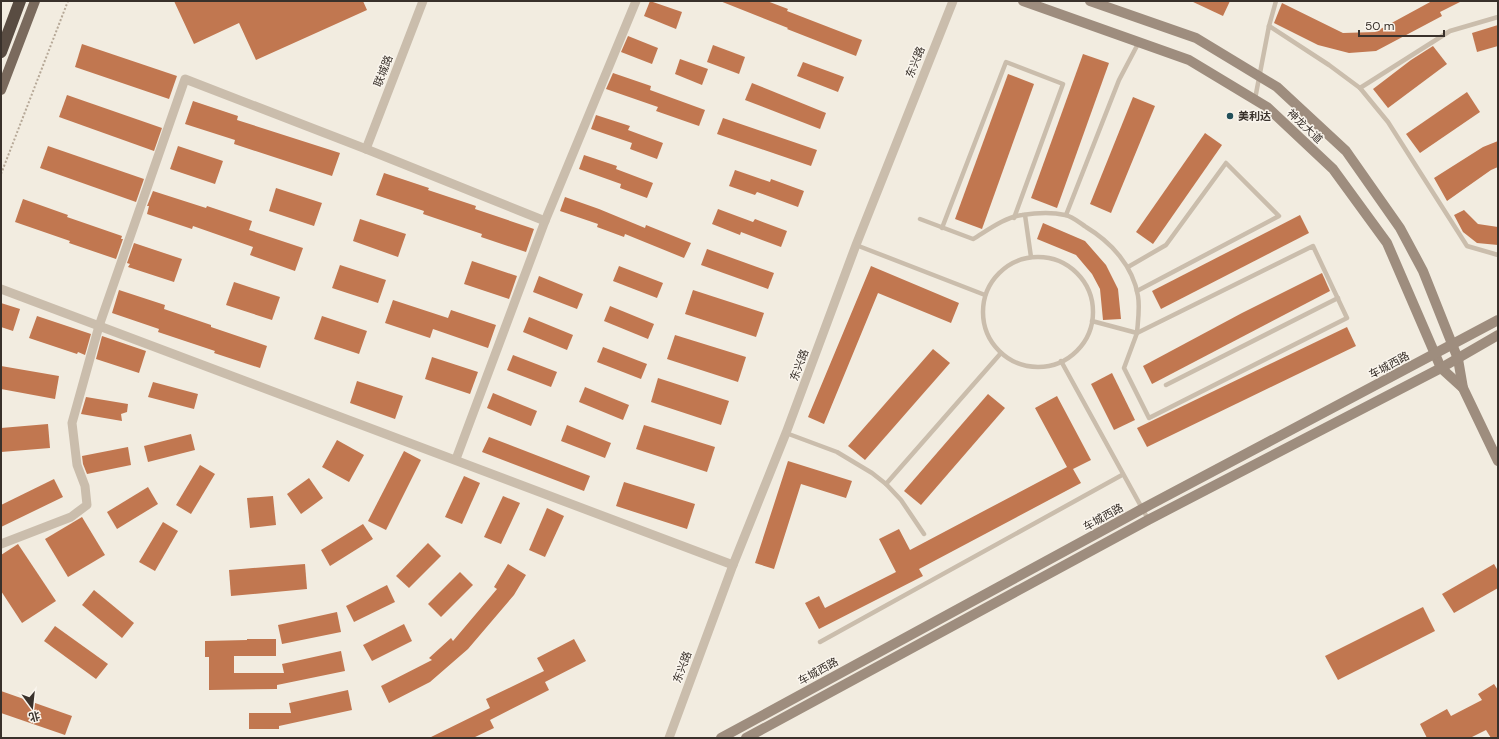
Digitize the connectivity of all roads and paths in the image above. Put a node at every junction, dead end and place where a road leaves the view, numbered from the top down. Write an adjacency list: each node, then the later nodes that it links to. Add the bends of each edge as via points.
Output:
1 (20, 1): 13 (highway)
2 (35, 1): 16 (main road)
3 (68, 1): 19 (path)
4 (423, 1): 18 (street, 联城路)
5 (636, 1): 24 (street)
6 (952, 1): 26 (street, 东兴路)
7 (1023, 1): 12 (main road, 神龙大道)
8 (1090, 1): 14 (main road, 神龙大道, via 1196,38)
9 (1276, 1): 11 (lane)
10 (1498, 17): 15 (lane, via 1450,31)
11 (1269, 26): 14 (lane); 15 (lane)
12 (1139, 42): 17 (main road, 神龙大道, via 1189,60); 21 (lane, via 1119,80)
13 (1, 52)
14 (1259, 76): 17 (lane); 39 (main road, 神龙大道, via 1277,87 1346,152 1400,228 1420,265)
15 (1360, 88): 27 (lane, via 1388,122 1467,246)
16 (1, 90)
17 (1254, 99): 41 (main road, 神龙大道, via 1267,107 1334,169 1387,243)
18 (366, 149): 24 (street); 36 (street, via 184,79)
19 (1, 174)
20 (1025, 215): 21 (lane); 22 (lane); 28 (lane)
21 (1066, 215): 29 (lane, via 1099,234)
22 (1014, 218): 25 (lane, via 973,239); 25 (lane, via 1063,84 1006,62)
23 (920, 219): 25 (lane)
24 (545, 221): 48 (street)
25 (942, 228)
26 (856, 245): 32 (lane); 47 (street, 东兴路)
27 (1498, 255)
28 (1031, 257): 32 (lane, via 1008,266 994,279); 35 (lane, via 1046,257 1060,262 1083,280 1093,307)
29 (1128, 267): 31 (lane); 31 (lane, via 1166,245 1226,163 1279,216)
30 (1, 289): 36 (street)
31 (1137, 291): 37 (lane)
32 (986, 295): 40 (lane, via 983,320 993,343)
33 (1338, 298): 37 (lane, via 1313,246); 37 (lane, via 1347,318 1149,418 1124,368); 45 (lane)
34 (1498, 320): 39 (main road, 车城西路)
35 (1092, 321): 37 (lane); 43 (lane, via 1086,338 1075,352)
36 (99, 326): 48 (street); 55 (street, via 72,423 77,465 85,486 87,505 71,517)
37 (1137, 333)
38 (1498, 335): 42 (main road)
39 (1452, 345): 41 (main road, 车城西路); 42 (main road, 神龙大道)
40 (1001, 353): 43 (lane, via 1023,365 1036,367); 51 (lane)
41 (1435, 354): 44 (main road, 神龙大道); 52 (main road, 车城西路)
42 (1458, 359): 44 (main road); 46 (main road, 神龙大道)
43 (1061, 362): 50 (lane)
44 (1441, 368): 46 (main road, 神龙大道); 53 (main road)
45 (1166, 385)
46 (1463, 388): 49 (main road, 神龙大道)
47 (786, 433): 51 (lane, via 837,452); 56 (street, 东兴路)
48 (456, 459): 56 (street)
49 (1498, 461)
50 (1122, 475): 52 (lane); 57 (lane)
51 (886, 484): 54 (lane, via 901,500)
52 (1142, 509): 53 (lane); 59 (main road, 车城西路)
53 (1148, 520): 60 (main road)
54 (924, 534)
55 (1, 544)
56 (733, 565): 58 (street, 东兴路)
57 (820, 642)
58 (669, 738)
59 (721, 738)
60 (746, 738)

